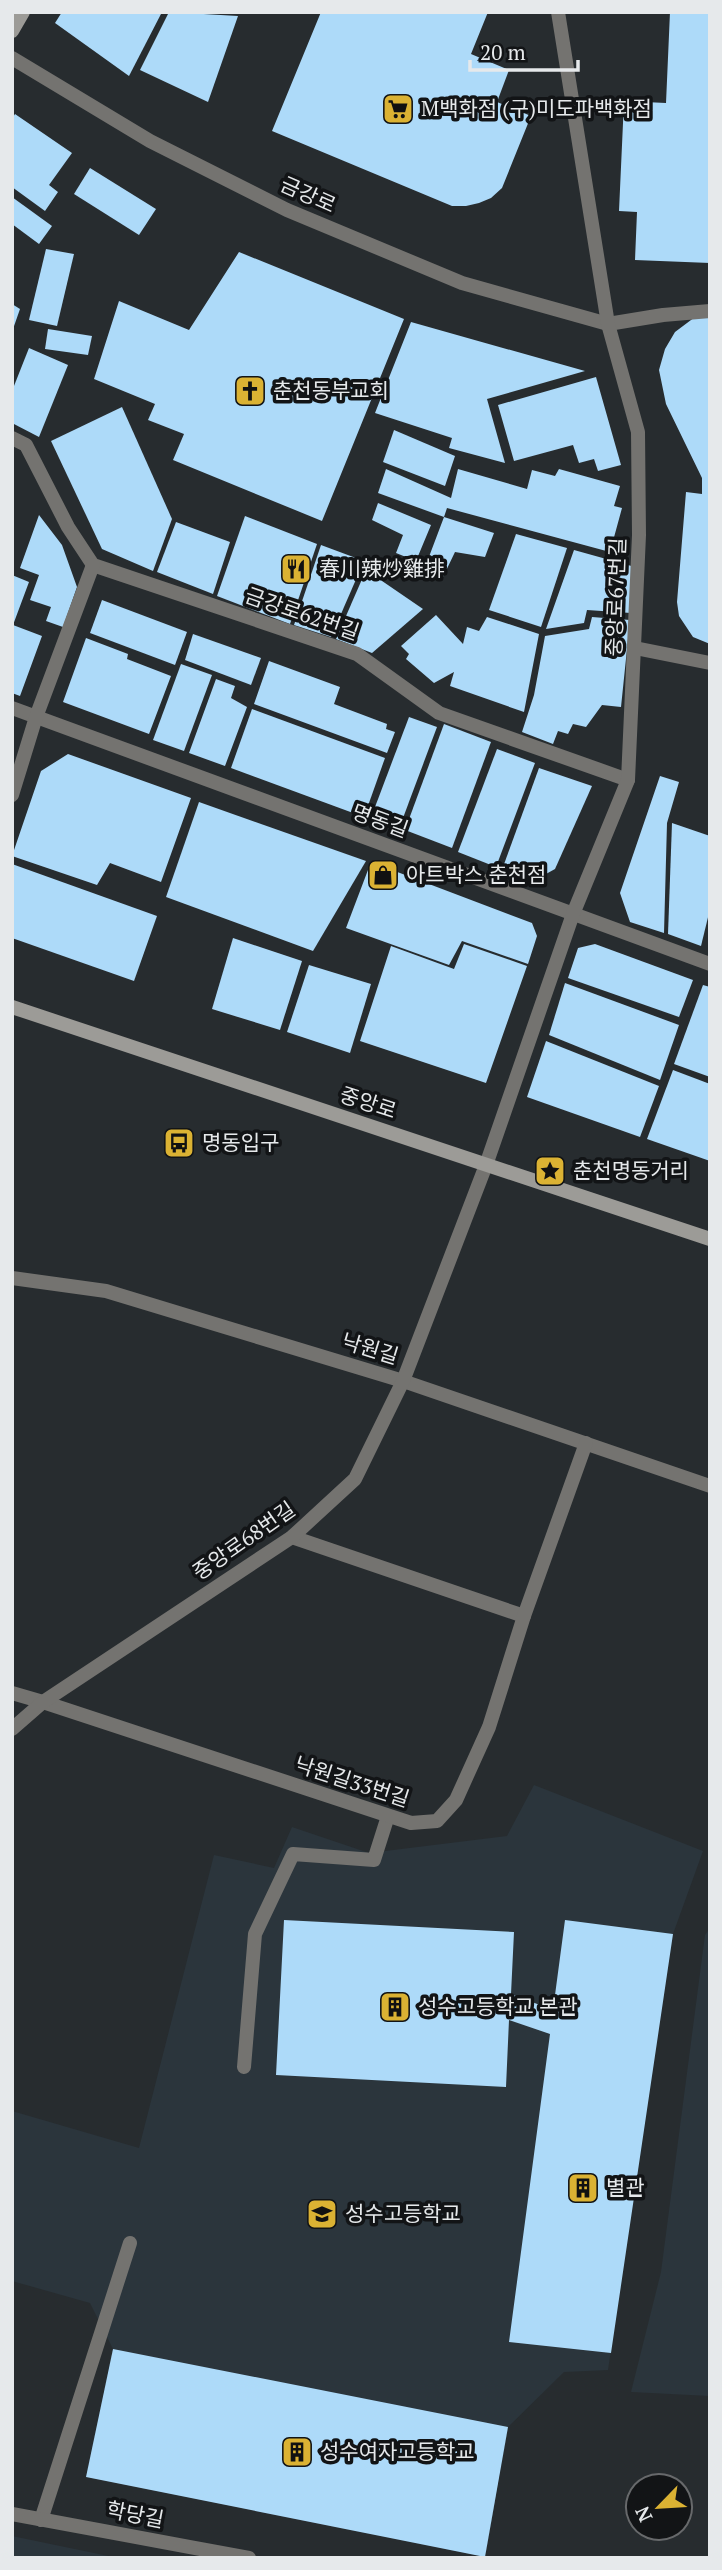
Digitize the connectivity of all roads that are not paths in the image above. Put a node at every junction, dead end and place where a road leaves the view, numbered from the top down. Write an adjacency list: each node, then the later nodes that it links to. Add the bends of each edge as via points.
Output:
1 (23, 12): 3 (street)
2 (558, 12): 6 (street, 중앙로67번길)
3 (12, 31)
4 (12, 58): 6 (street, 금강로, via 150,141 287,210 462,283)
5 (710, 311): 6 (street)
6 (608, 324): 9 (street, 중앙로67번길, via 638,432)
7 (12, 438): 8 (street, via 26,444)
8 (93, 565): 12 (street); 13 (street, 금강로62번길, via 357,654 439,713)
9 (635, 648): 10 (street); 13 (street, 중앙로67번길)
10 (710, 663)
11 (12, 708): 12 (street, 명동길)
12 (36, 717): 14 (street); 15 (street, 명동길)
13 (628, 780): 15 (street, 중앙로67번길)
14 (12, 795)
15 (573, 914): 16 (street, 명동길); 18 (street, 중앙로67번길)
16 (710, 964)
17 (12, 1007): 18 (street, 중앙로)
18 (486, 1165): 19 (street, 중앙로); 21 (street, 중앙로68번길)
19 (710, 1239)
20 (12, 1278): 21 (street, 낙원길, via 106,1291)
21 (403, 1381): 22 (street, 낙원길); 24 (street, 중앙로68번길, via 355,1479)
22 (586, 1443): 23 (street, 낙원길); 25 (street, 낙원길33번길)
23 (710, 1486)
24 (292, 1537): 25 (street); 27 (street, 중앙로68번길)
25 (524, 1616): 29 (street, 낙원길33번길, via 489,1727 456,1800 437,1821 411,1823)
26 (12, 1693): 27 (street)
27 (43, 1702): 28 (street, 중앙로68번길); 29 (street, 낙원길33번길)
28 (12, 1728)
29 (388, 1816): 30 (street, via 374,1860 293,1854 256,1934)
30 (244, 2067)
31 (130, 2243): 33 (street)
32 (12, 2514): 33 (street, 학당길)
33 (41, 2520): 34 (street, 학당길)
34 (249, 2558)

